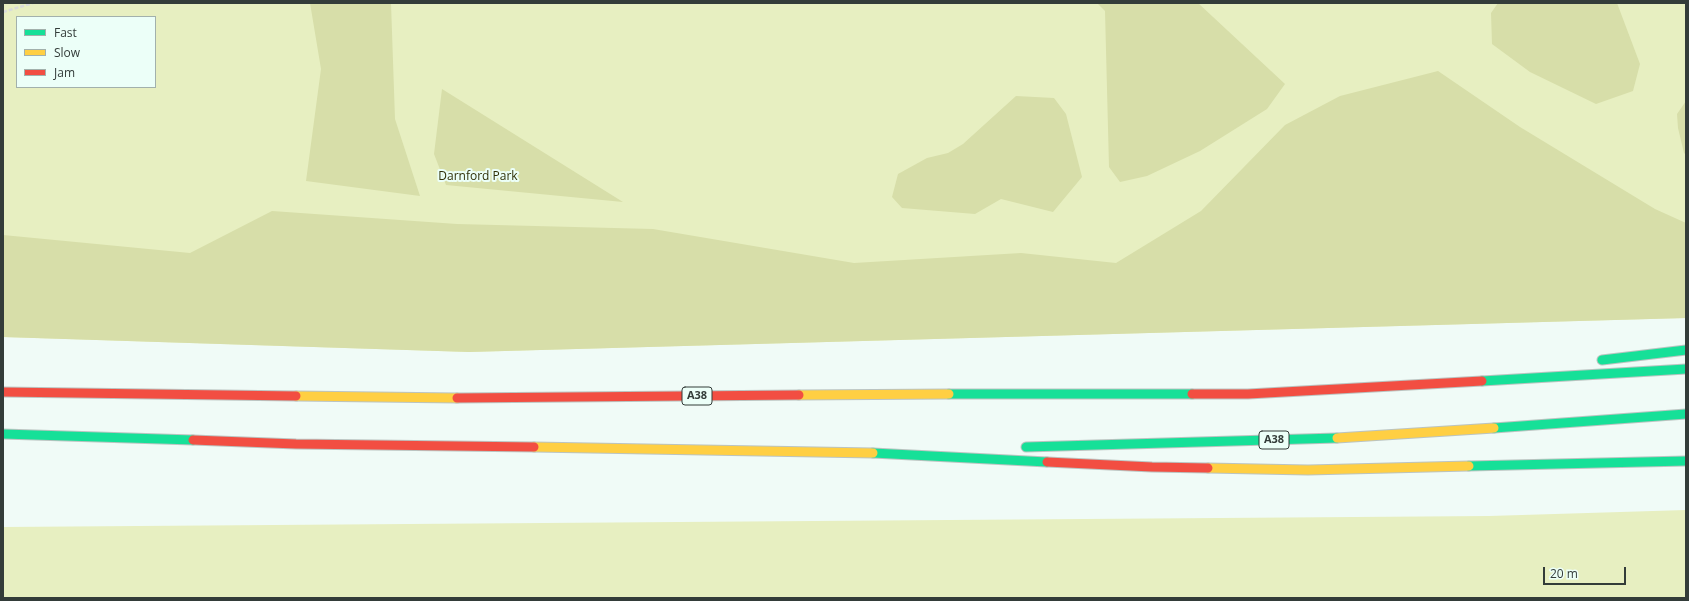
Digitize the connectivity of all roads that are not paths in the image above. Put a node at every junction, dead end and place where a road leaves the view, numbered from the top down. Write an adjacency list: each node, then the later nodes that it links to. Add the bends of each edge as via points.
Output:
1 (1686, 350): 2 (highway)
2 (1592, 361)
3 (1530, 369): 5 (highway)
4 (1686, 369): 5 (highway, A38)
5 (1390, 386): 6 (highway, A38, via 1248,394 451,398)
6 (3, 392)
7 (1686, 414): 9 (highway, A38, via 1360,437)
8 (3, 434): 11 (highway, via 296,444)
9 (1020, 447)
10 (973, 449): 11 (highway)
11 (862, 452): 12 (highway, via 1152,467 1308,470)
12 (1686, 461)

